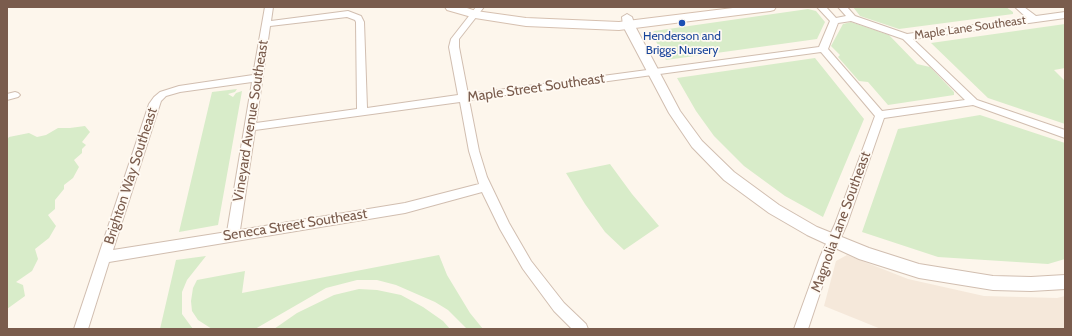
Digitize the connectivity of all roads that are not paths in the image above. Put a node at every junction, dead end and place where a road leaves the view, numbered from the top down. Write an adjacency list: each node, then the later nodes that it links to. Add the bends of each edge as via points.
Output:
1 (269, 7): 14 (street, Vineyard Avenue Southeast)
2 (451, 7): 8 (main road)
3 (704, 7): 12 (main road)
4 (770, 7): 12 (main road)
5 (821, 7): 13 (street)
6 (842, 7): 10 (street)
7 (1019, 7): 11 (street, Maple Lane Southeast)
8 (478, 9): 12 (main road, via 526,22 565,25); 19 (street, via 455,39 454,47)
9 (1065, 15): 11 (street, Maple Lane Southeast)
10 (852, 18): 13 (street); 15 (street)
11 (1034, 19): 15 (street, Maple Lane Southeast)
12 (628, 21): 17 (street)
13 (834, 21): 16 (street)
14 (266, 24): 18 (street, Vineyard Avenue Southeast); 21 (street, via 348,14 358,18)
15 (906, 37): 20 (street)
16 (823, 49): 17 (street, Maple Street Southeast); 22 (street)
17 (653, 71): 19 (street, Maple Street Southeast); 27 (street, via 684,128 722,170 774,209)
18 (257, 78): 23 (street, Vineyard Avenue Southeast); 28 (street, Brighton Way Southeast, via 179,89 163,94 157,99)
19 (464, 98): 21 (street, Maple Street Southeast); 25 (street)
20 (973, 102): 22 (street); 24 (street)
21 (362, 111): 23 (street, Maple Street Southeast)
22 (880, 115): 27 (street, Magnolia Lane Southeast)
23 (250, 127): 26 (street, Vineyard Avenue Southeast)
24 (1065, 134)
25 (484, 187): 26 (street, Seneca Street Southeast, via 424,204); 31 (street, via 527,265)
26 (233, 235): 28 (street, Seneca Street Southeast)
27 (833, 240): 29 (street, via 889,262 951,278 993,283); 32 (street, Magnolia Lane Southeast)
28 (105, 256): 30 (street, Brighton Way Southeast)
29 (1065, 282)
30 (81, 329)
31 (581, 329)
32 (800, 329)

